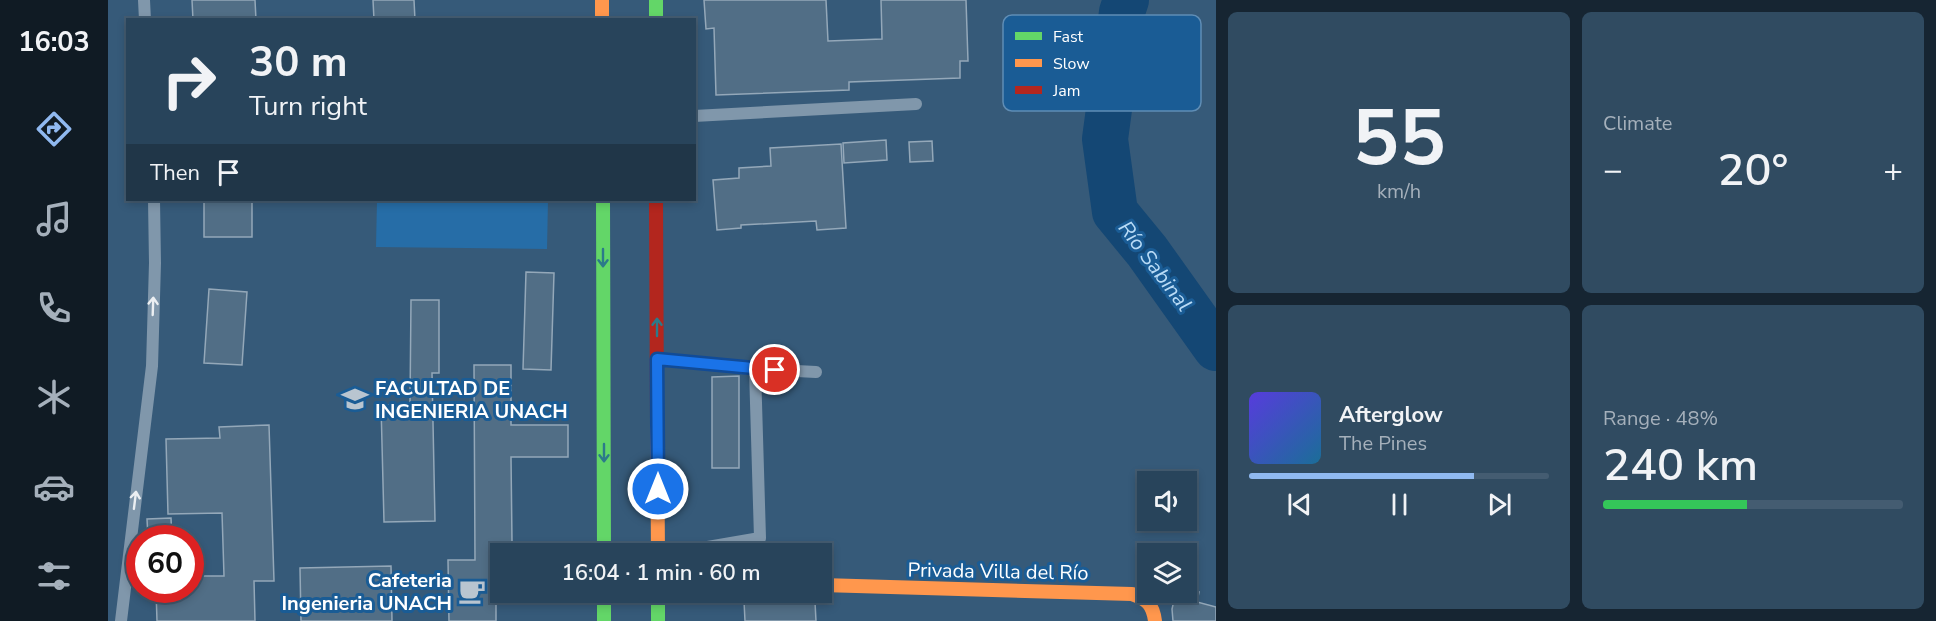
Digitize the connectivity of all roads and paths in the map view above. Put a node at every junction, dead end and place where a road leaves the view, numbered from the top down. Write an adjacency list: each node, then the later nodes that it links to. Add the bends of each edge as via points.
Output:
1 (144, 0): 4 (lane)
2 (602, 0): 5 (main road)
3 (656, 0): 6 (main road)
4 (145, 18)
5 (602, 18)
6 (656, 18)
7 (916, 105): 8 (lane)
8 (696, 116)
9 (154, 201): 21 (lane, one-way to 9, via 152,366)
10 (603, 201): 15 (main road, one-way to 15)
11 (656, 201): 12 (main road, one-way to 11)
12 (657, 359): 13 (lane); 16 (main road)
13 (755, 369): 14 (lane); 17 (lane, via 760,538)
14 (816, 372)
15 (604, 543)
16 (658, 543)
17 (731, 543)
18 (832, 585): 24 (main road, Privada Villa del Río, via 1132,594 1147,599)
19 (604, 603): 22 (main road)
20 (658, 603): 23 (main road)
21 (121, 621)
22 (604, 621)
23 (658, 621)
24 (1155, 621)

